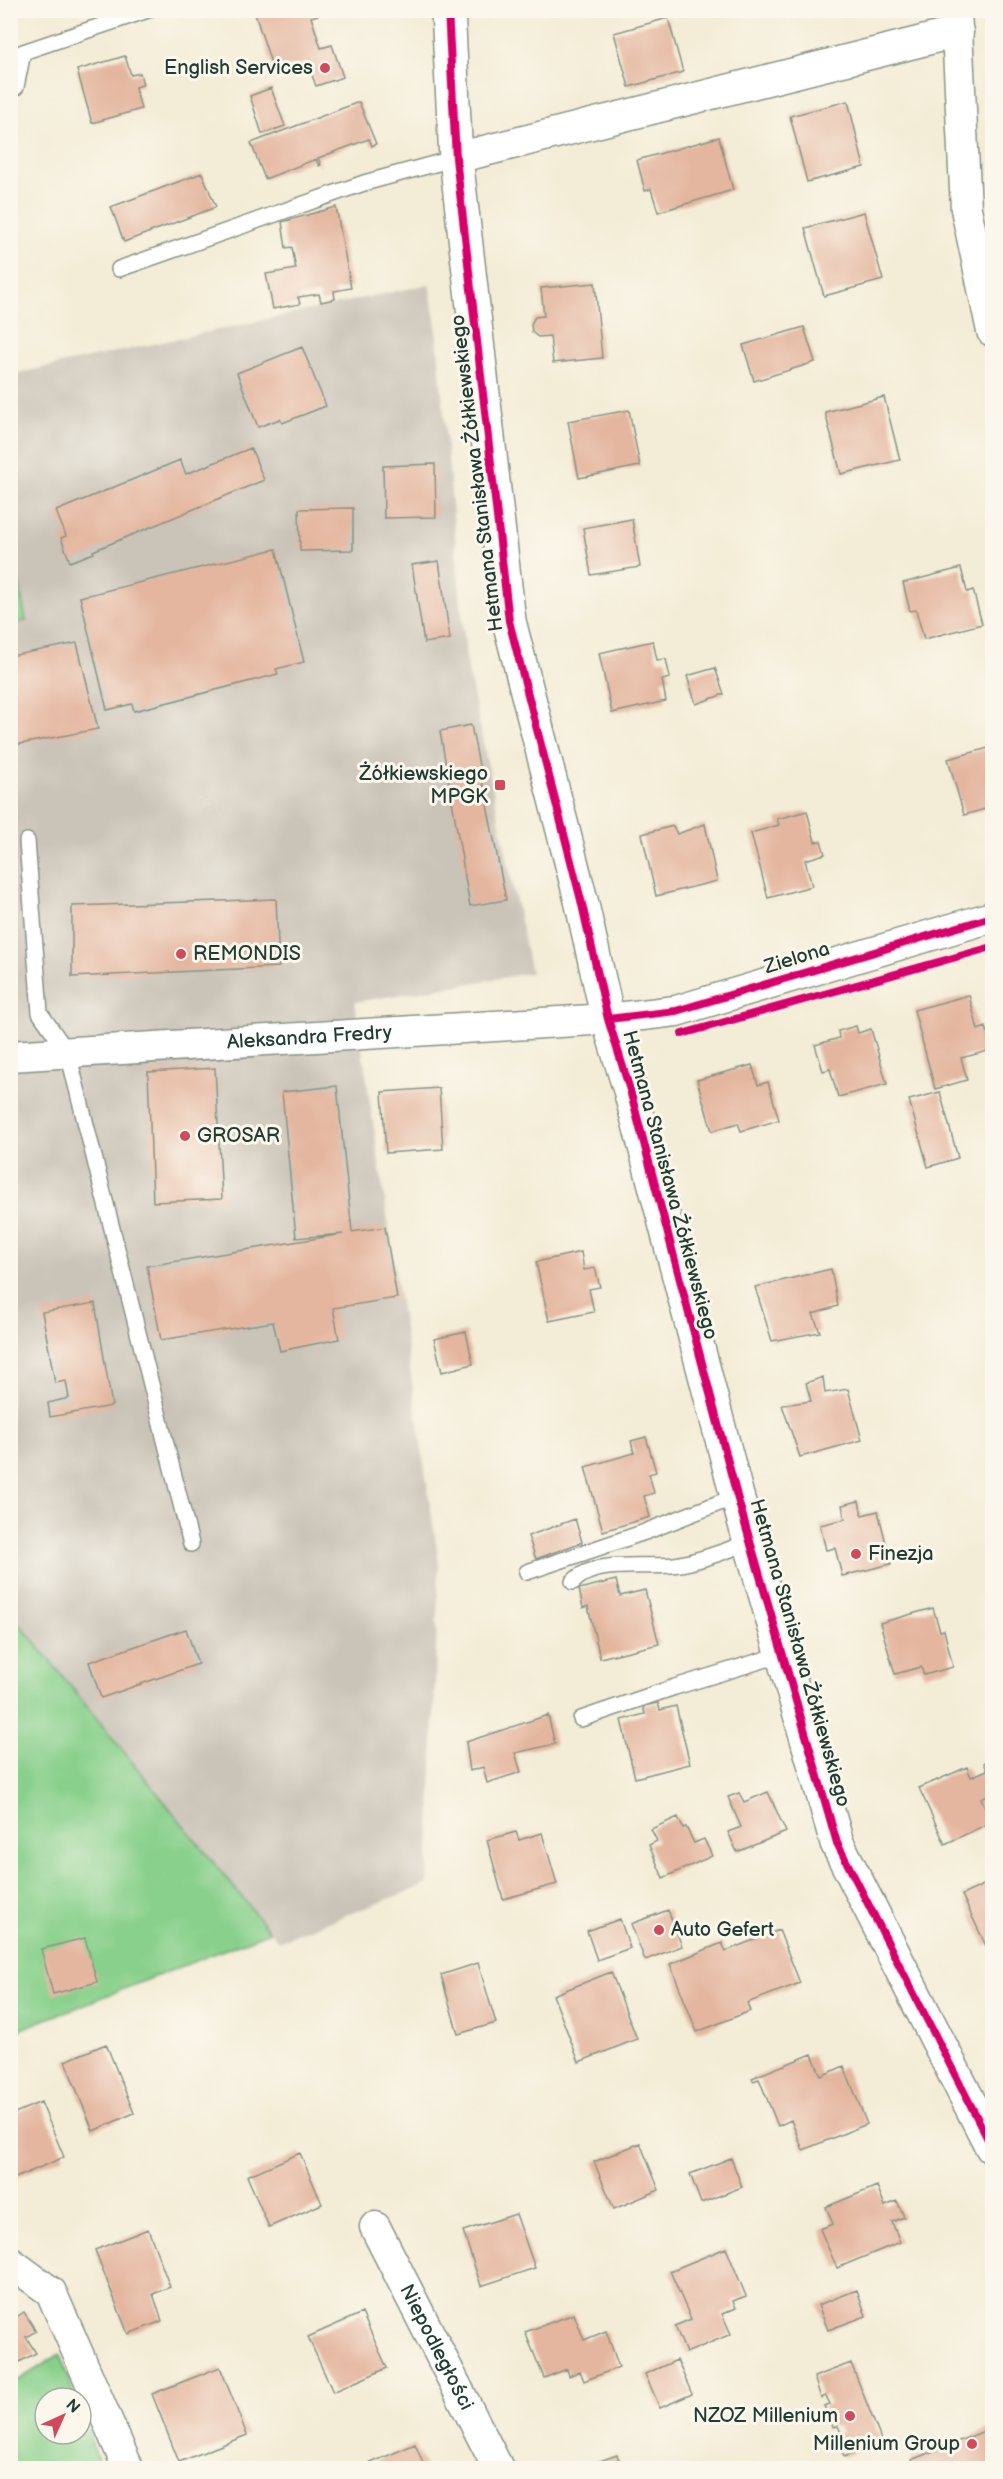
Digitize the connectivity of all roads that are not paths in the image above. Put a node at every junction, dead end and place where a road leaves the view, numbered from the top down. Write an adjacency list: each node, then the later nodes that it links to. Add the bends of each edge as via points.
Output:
1 (147, 10): 4 (lane)
2 (448, 10): 6 (street, Hetmana Stanisława Żółkiewskiego)
3 (957, 21): 6 (street); 8 (street, via 966,209)
4 (17, 54): 5 (lane)
5 (16, 87)
6 (456, 158): 7 (lane, via 364,183); 11 (street, Hetmana Stanisława Żółkiewskiego, via 509,621)
7 (118, 269)
8 (993, 331)
9 (27, 841): 12 (lane, via 40,1012)
10 (993, 917): 11 (street, Zielona, via 676,1011)
11 (608, 1019): 12 (street, Aleksandra Fredry); 14 (street, Hetmana Stanisława Żółkiewskiego)
12 (68, 1053): 13 (street, Aleksandra Fredry); 16 (lane)
13 (10, 1056)
14 (737, 1496): 15 (street, Hetmana Stanisława Żółkiewskiego); 17 (lane)
15 (750, 1542): 18 (lane, via 679,1565 612,1567 580,1575); 19 (street, Hetmana Stanisława Żółkiewskiego)
16 (191, 1544)
17 (527, 1572)
18 (573, 1582)
19 (783, 1654): 20 (lane); 21 (street, Hetmana Stanisława Żółkiewskiego, via 837,1843)
20 (581, 1719)
21 (993, 2147)
22 (375, 2227): 25 (street, Niepodległości)
23 (10, 2262): 24 (street, via 51,2292)
24 (128, 2469)
25 (498, 2469)

